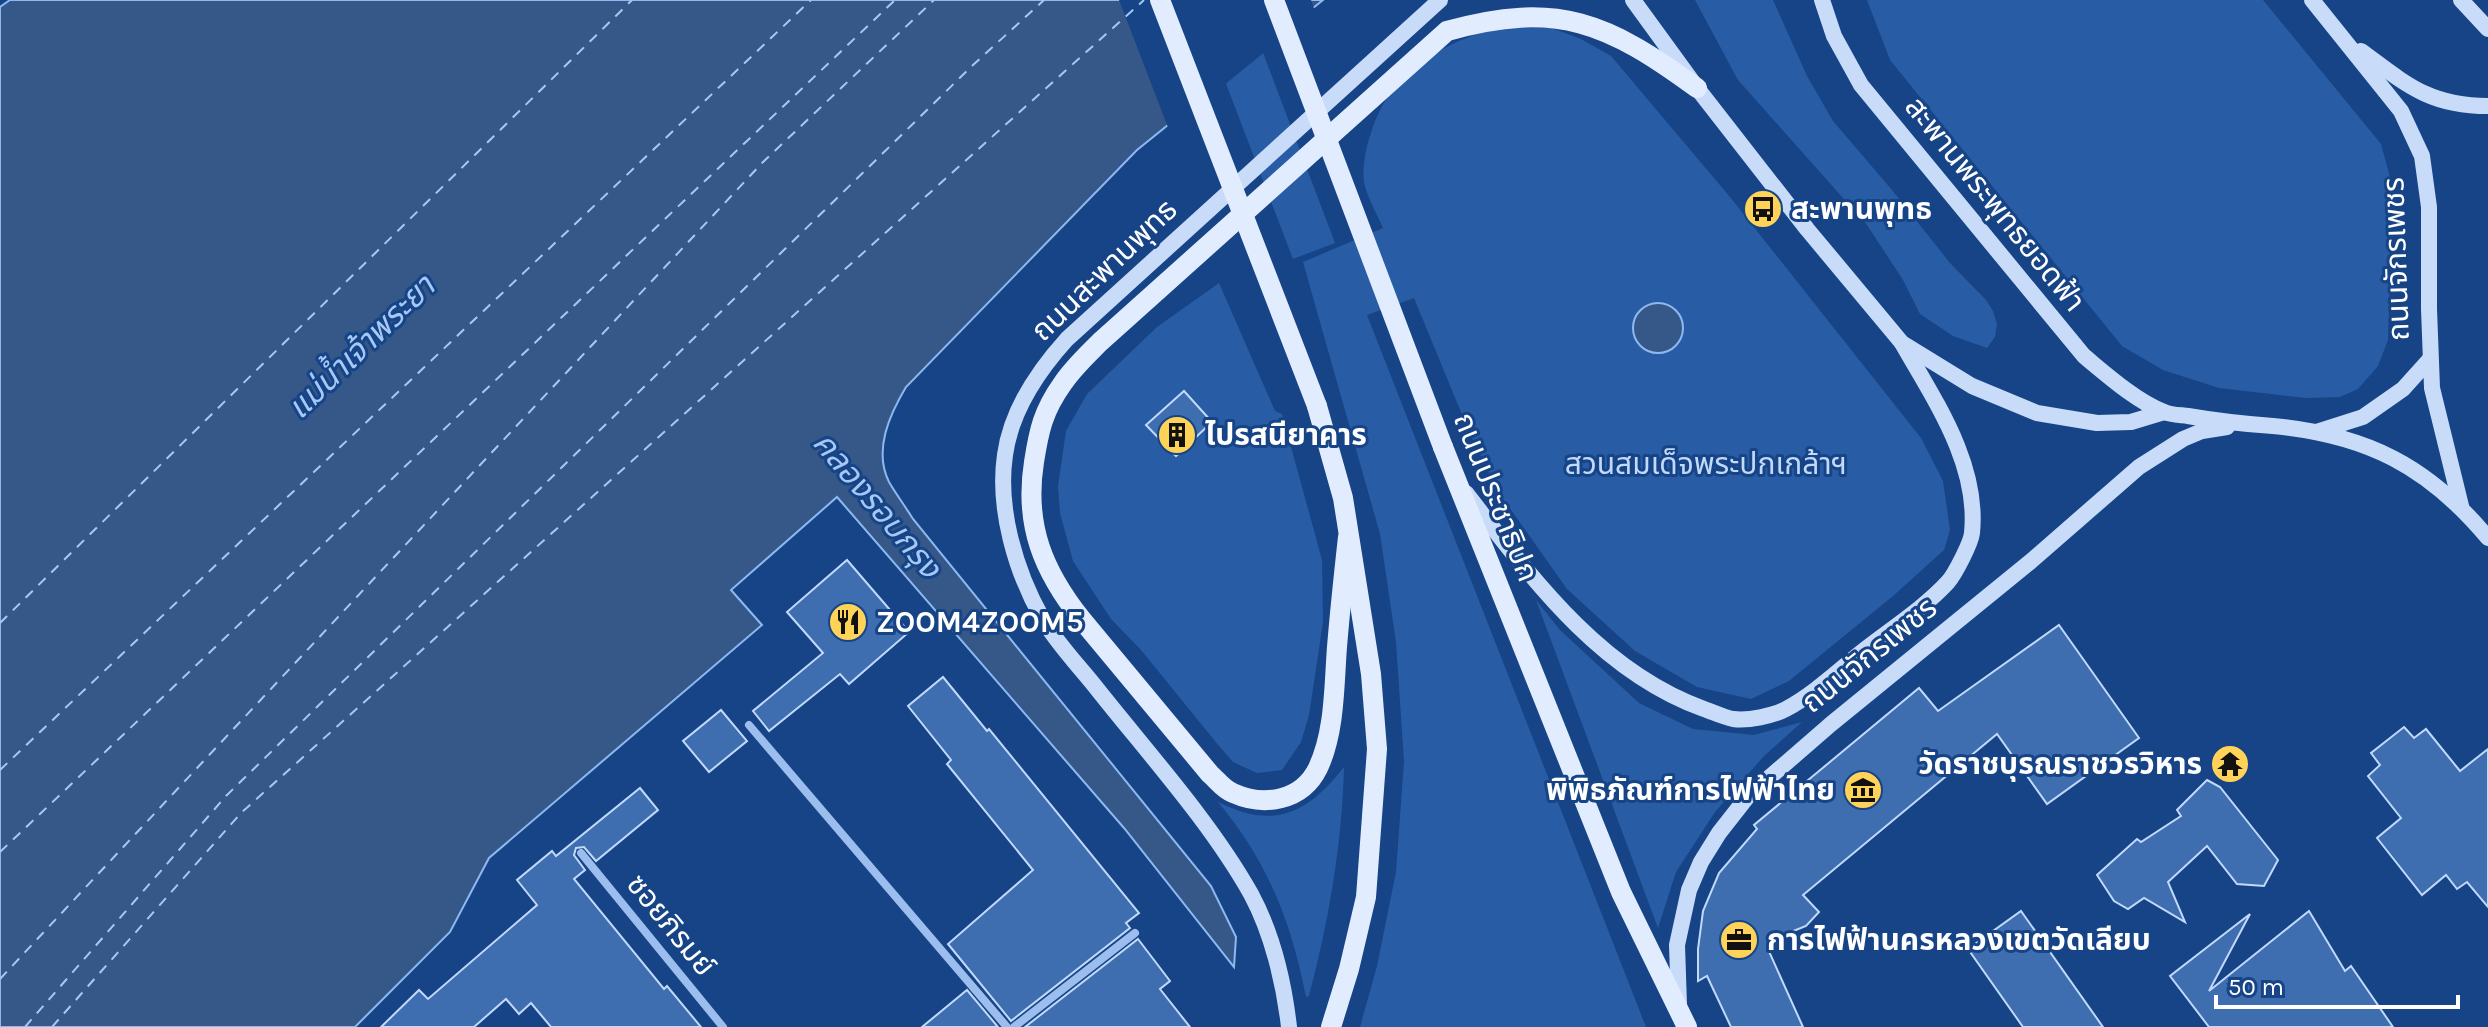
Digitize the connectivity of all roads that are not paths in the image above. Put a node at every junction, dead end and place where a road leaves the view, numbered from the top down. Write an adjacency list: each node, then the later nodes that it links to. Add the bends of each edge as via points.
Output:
1 (1160, 0): 21 (main road, bridge, via 1317,406 1343,498)
2 (1274, 0): 19 (main road, ถนนประชาธิปก, bridge)
3 (1440, 0): 30 (street, ถนนสะพานพุทธ, via 1067,339 1028,393 1005,455 1013,548 1043,620 1218,843 1252,896 1280,974)
4 (1633, 0): 12 (street)
5 (1822, 0): 11 (street, สะพานพระพุทธยอดฟ้า)
6 (1835, 0): 11 (street)
7 (2312, 0): 10 (street)
8 (2461, 0): 9 (street)
9 (2488, 29)
10 (2341, 35): 13 (street, via 2432,99); 15 (street, ถนนจักรเพชร, via 2401,111 2422,156 2429,207)
11 (1834, 36): 16 (street, สะพานพระพุทธยอดฟ้า, via 1861,85 2084,356)
12 (1697, 88): 14 (street); 21 (main road, via 1600,17 1570,5 1521,2 1469,18 1447,31 1100,342 1062,384 1036,434 1031,516 1048,570 1082,620 1231,793 1255,800 1287,798 1317,770 1332,702)
13 (2488, 106)
14 (1902, 343): 16 (street, via 1972,386 2037,413 2097,423 2131,422); 19 (street, via 1962,459 1970,483 1972,536 1950,580 1784,710 1734,719 1648,684 1561,608)
15 (2430, 359): 18 (street, ถนนจักรเพชร, via 2403,389 2363,417); 20 (street)
16 (2164, 412): 17 (street, ถนนจักรเพชร)
17 (2236, 425): 18 (street, ถนนจักรเพชร); 26 (street, ถนนจักรเพชร, via 2183,439 2139,467 1748,796 1719,833 1689,890 1677,945)
18 (2315, 433): 20 (street, via 2369,446 2417,470)
19 (1457, 482): 26 (main road, ถนนประชาธิปก, via 1621,892)
20 (2461, 506): 22 (street)
21 (1348, 537): 31 (main road, via 1371,674 1377,749 1366,897)
22 (2488, 538)
23 (749, 725): 28 (street)
24 (581, 853): 27 (street, ซอยภิรมย์)
25 (1135, 933): 29 (street)
26 (1683, 1019)
27 (723, 1027)
28 (1007, 1027)
29 (1014, 1027)
30 (1289, 1027)
31 (1331, 1027)

